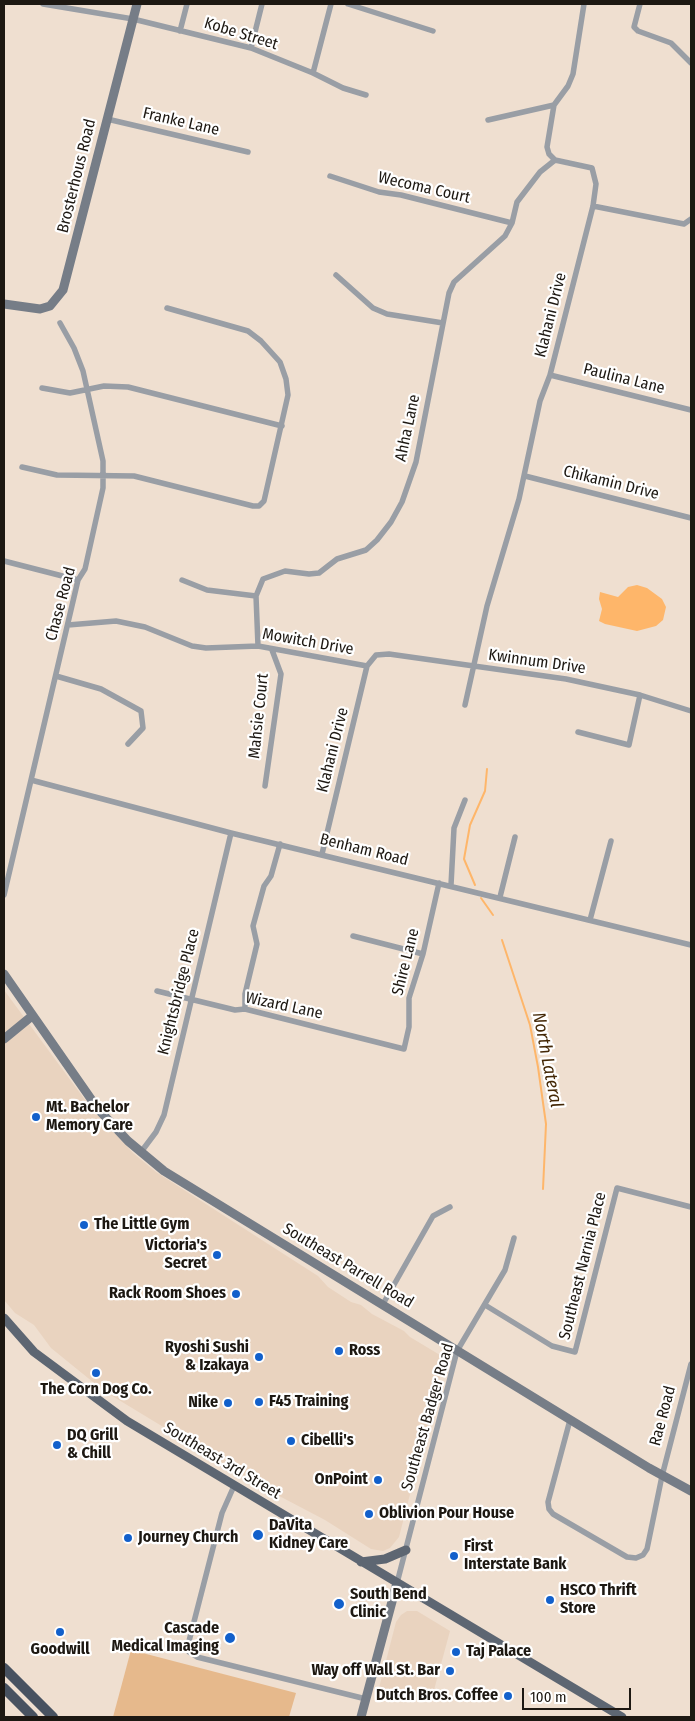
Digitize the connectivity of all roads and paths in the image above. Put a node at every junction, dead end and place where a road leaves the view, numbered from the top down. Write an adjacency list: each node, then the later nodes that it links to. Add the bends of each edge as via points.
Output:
1 (43, 4): 10 (street, Kobe Street)
2 (86, 4): 10 (street)
3 (137, 4): 11 (street, Brosterhous Road)
4 (186, 4): 12 (street)
5 (262, 4): 14 (street)
6 (331, 4): 16 (street)
7 (348, 4): 13 (street)
8 (584, 4): 18 (street, via 573,74)
9 (640, 4): 15 (street, via 634,28 671,42)
10 (84, 11): 11 (street, Kobe Street)
11 (133, 19): 12 (street, Kobe Street); 19 (street, Brosterhous Road)
12 (180, 30): 14 (street, Kobe Street)
13 (433, 31)
14 (251, 48): 16 (street, Kobe Street)
15 (691, 63)
16 (313, 73): 17 (street, Kobe Street)
17 (366, 95)
18 (554, 105): 20 (street); 22 (street, via 547,147)
19 (107, 119): 21 (street, Franke Lane); 28 (street, Brosterhous Road, via 63,290 50,306 40,309)
20 (488, 120)
21 (248, 152)
22 (555, 160): 24 (street, Klahani Drive, via 592,168 596,184); 26 (street, Ahha Lane, via 526,188 517,202)
23 (330, 176): 26 (street, Wecoma Court, via 379,192)
24 (593, 206): 25 (street, via 684,224); 32 (street, Klahani Drive)
25 (691, 219)
26 (512, 223): 31 (street, Ahha Lane, via 505,236 454,282)
27 (336, 275): 31 (street, via 373,308 386,314)
28 (4, 304)
29 (168, 308): 36 (street, via 248,331 272,352 286,379 288,395)
30 (60, 323): 34 (street, Chase Road, via 74,348)
31 (443, 323): 44 (street, Ahha Lane, via 416,462 391,522 366,550 337,559 319,573 285,571 271,574 263,579)
32 (550, 375): 35 (street, Paulina Lane); 38 (street, Klahani Drive, via 540,401)
33 (42, 388): 34 (street, via 62,393)
34 (88, 390): 36 (street, via 104,386 128,387); 39 (street, Chase Road)
35 (691, 410)
36 (282, 426): 39 (street, via 264,501 259,506 134,476)
37 (22, 466): 39 (street, via 50,474)
38 (525, 476): 40 (street, Chikamin Drive); 50 (street, Klahani Drive, via 487,606)
39 (104, 477): 42 (street, Chase Road, via 85,569)
40 (691, 518)
41 (4, 561): 42 (street)
42 (78, 580): 45 (street, Chase Road)
43 (182, 580): 44 (street, via 206,590)
44 (256, 596): 46 (street)
45 (68, 625): 46 (street, Mowitch Drive, via 116,621 146,627 192,646); 51 (street, Chase Road)
46 (258, 646): 47 (street, Mowitch Drive)
47 (272, 650): 49 (street, Mowitch Drive); 58 (street, Mahsie Court, via 281,674)
48 (376, 655): 49 (street, Klahani Drive); 50 (street, Kwinnum Drive, via 389,654)
49 (367, 666): 64 (street, Klahani Drive)
50 (474, 667): 52 (street, Kwinnum Drive, via 566,679); 53 (street, Klahani Drive)
51 (56, 676): 56 (street, via 101,689 141,711 143,728); 57 (street, Chase Road)
52 (640, 695): 54 (street, Kwinnum Drive); 55 (street, via 629,745)
53 (465, 704)
54 (691, 711)
55 (578, 732)
56 (128, 744)
57 (31, 780): 60 (street, Benham Road); 67 (street, Chase Road)
58 (265, 786)
59 (465, 800): 66 (street, via 454,828)
60 (231, 833): 63 (street, Benham Road); 75 (street, Knightsbridge Place)
61 (515, 837): 68 (street)
62 (611, 841): 69 (street)
63 (280, 844): 64 (street, Benham Road); 76 (street, via 253,926 257,944 245,994)
64 (322, 854): 65 (street, Benham Road)
65 (439, 883): 66 (street, Benham Road); 72 (street, Shire Lane)
66 (451, 885): 68 (street, Benham Road)
67 (4, 895)
68 (500, 897): 69 (street, Benham Road)
69 (590, 920): 71 (street, Benham Road)
70 (353, 936): 72 (street)
71 (691, 942)
72 (423, 954): 79 (street, Shire Lane, via 409,998 409,1027)
73 (4, 974): 77 (street, Southeast Parrell Road)
74 (158, 992): 75 (street, Wizard Lane)
75 (191, 999): 76 (street, Wizard Lane, via 235,1010); 80 (street, Knightsbridge Place, via 164,1115)
76 (245, 1009): 79 (street, Wizard Lane)
77 (32, 1016): 78 (street); 80 (street, Southeast Parrell Road, via 98,1109)
78 (4, 1039)
79 (404, 1049)
80 (141, 1152): 84 (street, Southeast Parrell Road, via 188,1186)
81 (450, 1207): 84 (street, via 433,1216)
82 (691, 1207): 85 (street, Southeast Narnia Place, via 616,1188 575,1352 552,1346)
83 (514, 1238): 85 (street, Southeast Badger Road, via 505,1270)
84 (383, 1304): 87 (street, Southeast Parrell Road)
85 (485, 1305): 87 (street, Southeast Badger Road)
86 (4, 1318): 91 (main road, Southeast 3rd Street, via 34,1352 96,1400)
87 (457, 1351): 89 (street, Southeast Parrell Road); 93 (street, Southeast Badger Road)
88 (691, 1364): 90 (street, Rae Road)
89 (570, 1420): 90 (street, Southeast Parrell Road); 90 (street, Rae Road, via 548,1502 553,1514 627,1557 636,1558 648,1549)
90 (662, 1476): 92 (street, Southeast Parrell Road)
91 (234, 1486): 94 (main road, Southeast 3rd Street); 98 (street, via 222,1513 188,1645 190,1652 197,1657)
92 (691, 1490)
93 (406, 1550): 94 (main road, via 385,1559); 95 (street, Southeast Badger Road)
94 (361, 1562): 95 (main road, Southeast 3rd Street)
95 (396, 1583): 98 (street); 102 (main road, Southeast 3rd Street)
96 (4, 1668): 100 (highway)
97 (4, 1688): 99 (highway)
98 (366, 1700): 101 (street)
99 (32, 1717)
100 (53, 1717)
101 (361, 1717)
102 (622, 1717)

